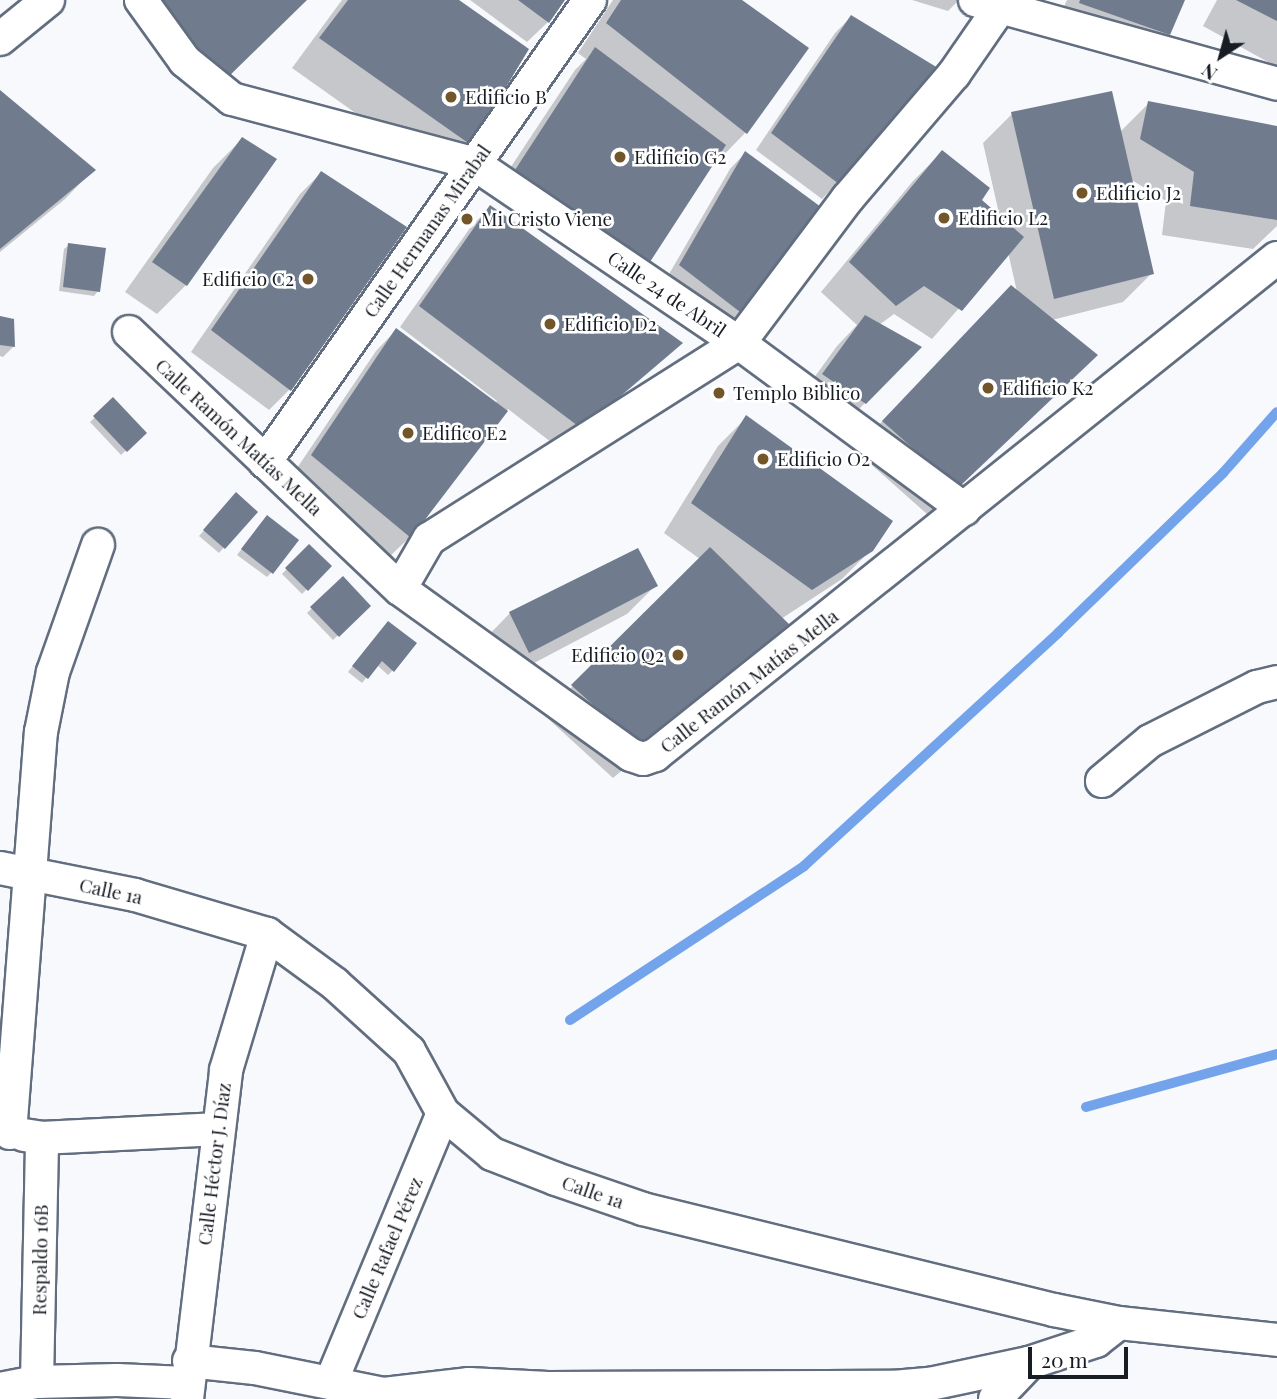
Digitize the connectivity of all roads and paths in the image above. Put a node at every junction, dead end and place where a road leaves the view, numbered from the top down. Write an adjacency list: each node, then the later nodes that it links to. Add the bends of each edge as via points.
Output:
1 (48, 0): 5 (street)
2 (141, 0): 7 (street, Calle 24 de Abril, via 185,61 232,99)
3 (590, 0): 7 (street, Calle Hermanas Mirabal)
4 (994, 3): 6 (street); 10 (street, via 954,74 848,198)
5 (0, 39)
6 (1277, 84)
7 (473, 163): 10 (street, Calle 24 de Abril); 11 (street, Calle Hermanas Mirabal)
8 (1277, 258): 12 (street, Calle Ramón Matías Mella)
9 (129, 332): 11 (street, Calle Ramón Matías Mella)
10 (739, 343): 12 (street, Calle 24 de Abril); 14 (street, via 429,539)
11 (265, 462): 14 (street, Calle Ramón Matías Mella)
12 (964, 509): 14 (street, Calle Ramón Matías Mella, via 655,755 643,758 631,755)
13 (99, 545): 18 (street, via 53,672 41,732)
14 (400, 589)
15 (1277, 682): 16 (street, via 1256,687 1150,741)
16 (1102, 781)
17 (0, 868): 18 (street, Calle 1a)
18 (32, 876): 19 (street, Calle 1a, via 135,895); 20 (street)
19 (267, 934): 21 (street, Calle 1a, via 335,984 409,1051); 22 (street, Calle Héctor J. Díaz, via 226,1070)
20 (10, 1021): 23 (street)
21 (443, 1113): 25 (street, Calle 1a, via 492,1154 643,1209); 29 (street, Calle Rafael Pérez)
22 (218, 1129): 24 (street); 28 (street, Calle Héctor J. Díaz)
23 (5, 1134): 24 (street)
24 (42, 1138): 30 (street, Respaldo 16B)
25 (1119, 1323): 26 (street, Calle 1a); 27 (street, via 1096,1341)
26 (1277, 1340)
27 (1029, 1363): 31 (street, via 893,1387); 32 (street)
28 (187, 1381): 29 (street, via 255,1368); 30 (street, via 117,1380)
29 (331, 1382): 31 (street, via 384,1394 469,1384)
30 (18, 1389)
31 (548, 1394)
32 (995, 1399)

